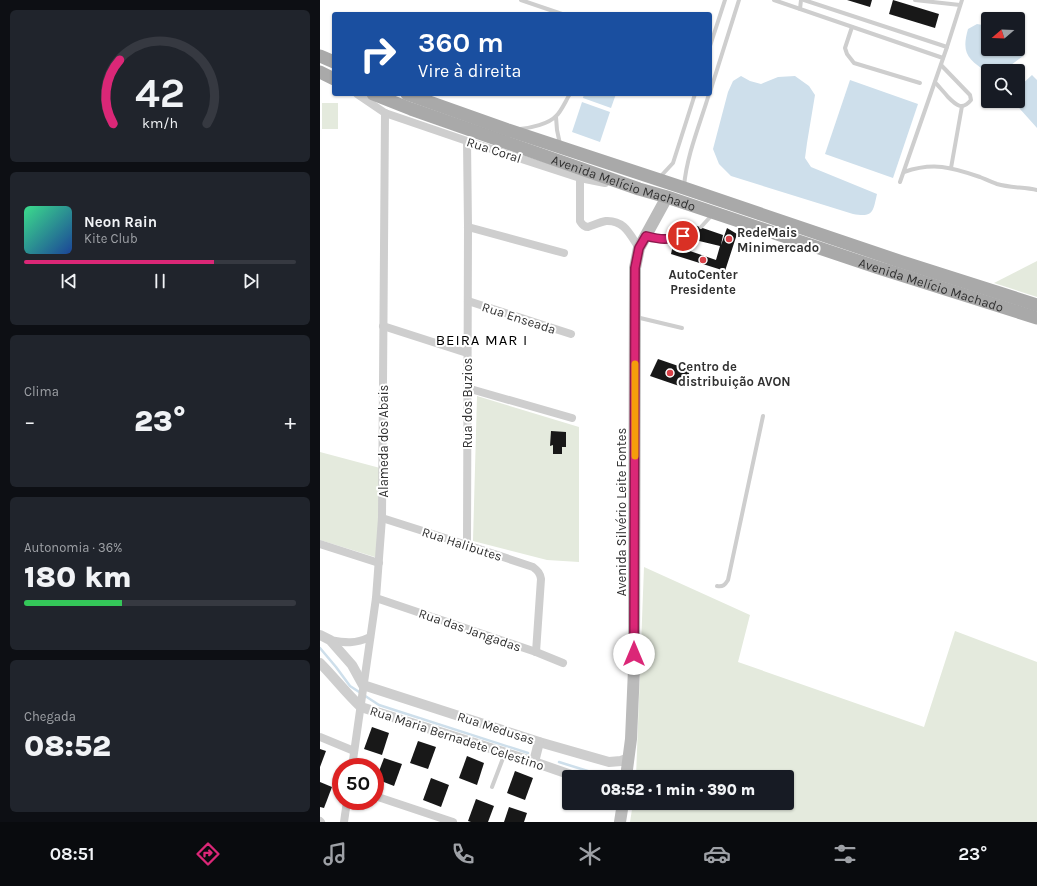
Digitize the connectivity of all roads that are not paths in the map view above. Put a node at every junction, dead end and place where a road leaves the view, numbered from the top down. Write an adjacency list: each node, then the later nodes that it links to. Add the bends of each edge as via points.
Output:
1 (521, 0): 10 (lane)
2 (724, 0): 14 (lane)
3 (739, 0): 24 (lane)
4 (774, 0): 9 (lane)
5 (802, 0): 9 (lane); 11 (lane)
6 (915, 0): 8 (lane)
7 (962, 0): 8 (lane)
8 (960, 5): 15 (lane)
9 (800, 9): 12 (lane)
10 (556, 12)
11 (848, 14): 12 (lane); 15 (lane)
12 (846, 24): 13 (lane)
13 (852, 27): 17 (lane); 23 (lane, via 845,48 854,63)
14 (712, 39)
15 (947, 47): 17 (lane)
16 (320, 56): 18 (main road)
17 (943, 58): 19 (lane)
18 (332, 61)
19 (941, 65): 22 (lane); 31 (lane, via 970,95 971,100)
20 (320, 72): 21 (main road)
21 (332, 78)
22 (935, 82): 31 (lane, via 956,104); 38 (lane)
23 (920, 83)
24 (712, 87)
25 (360, 96): 32 (street, Rua Coral)
26 (378, 96): 43 (main road, Avenida Melício Machado)
27 (413, 96): 34 (main road, Avenida Melício Machado)
28 (569, 96): 33 (lane)
29 (694, 96): 40 (lane, via 673,163)
30 (709, 96): 42 (lane, via 691,150)
31 (962, 106): 37 (lane)
32 (385, 113): 35 (street, Rua Coral); 57 (street, Alameda dos Abais)
33 (556, 117): 34 (lane, via 544,124); 36 (lane)
34 (508, 130): 36 (main road, Avenida Melício Machado)
35 (466, 141): 39 (street, Rua Coral); 47 (street, Rua dos Buzios)
36 (560, 147): 40 (main road, Avenida Melício Machado)
37 (951, 168): 38 (lane, via 936,166); 44 (lane, via 998,184)
38 (904, 172): 41 (lane)
39 (580, 178): 43 (street, Rua Coral); 51 (street, via 582,224 588,227 605,221 617,222 625,227)
40 (657, 179): 42 (main road, Avenida Melício Machado)
41 (900, 182)
42 (684, 188): 54 (main road, Avenida Melício Machado)
43 (639, 189): 45 (main road, Avenida Melício Machado)
44 (1037, 190)
45 (667, 197): 46 (main road, Avenida Melício Machado); 49 (main road, Avenida Silvério Leite Fontes)
46 (713, 213): 48 (lane); 56 (main road, Avenida Melício Machado)
47 (468, 227): 52 (street); 53 (street, Rua dos Buzios)
48 (701, 227)
49 (646, 236): 50 (lane, via 661,239); 51 (main road, Avenida Silvério Leite Fontes)
50 (683, 236)
51 (639, 248): 55 (main road, Avenida Silvério Leite Fontes, via 635,268)
52 (564, 253)
53 (468, 301): 59 (street, Rua Enseada); 60 (street, Rua dos Buzios)
54 (1037, 305)
55 (635, 316): 58 (lane); 83 (main road, Avenida Silvério Leite Fontes, via 634,669)
56 (1037, 318)
57 (383, 326): 60 (street); 64 (street, Alameda dos Abais)
58 (682, 328)
59 (571, 334)
60 (467, 353): 61 (street, Rua dos Buzios)
61 (467, 388): 63 (street); 66 (street, Rua dos Buzios)
62 (763, 416): 68 (lane, via 728,580 725,586)
63 (572, 418)
64 (382, 518): 66 (street, Rua Halibutes); 67 (street, Alameda dos Abais)
65 (320, 544): 67 (street)
66 (467, 545): 73 (street, Rua Halibutes, via 533,567 540,573)
67 (379, 563): 69 (street, Alameda dos Abais)
68 (717, 586)
69 (376, 598): 71 (street, Alameda dos Abais); 73 (street, Rua das Jangadas)
70 (320, 635): 72 (street)
71 (370, 637): 72 (street, via 353,643); 76 (street, Alameda dos Abais)
72 (330, 640): 76 (street, via 352,665)
73 (536, 652): 75 (street, Rua das Jangadas)
74 (320, 663): 77 (street)
75 (563, 663)
76 (363, 687): 77 (street, Alameda dos Abais); 79 (street, Rua Medusas)
77 (361, 706): 80 (street, Alameda dos Abais); 81 (street, Rua Maria Bernadete Celestino)
78 (320, 737): 80 (street)
79 (539, 742): 83 (street, Rua Medusas, via 609,762 621,762); 84 (street)
80 (354, 751): 82 (street, Alameda dos Abais)
81 (505, 753): 84 (street, Rua Maria Bernadete Celestino); 87 (lane)
82 (353, 758)
83 (629, 758): 85 (main road, Avenida Silvério Leite Fontes)
84 (534, 762): 86 (street, Rua Maria Bernadete Celestino)
85 (627, 770)
86 (562, 772)
87 (492, 786)
88 (384, 799): 92 (street)
89 (346, 810): 91 (street)
90 (622, 810): 93 (main road)
91 (344, 822)
92 (453, 822)
93 (620, 822)

